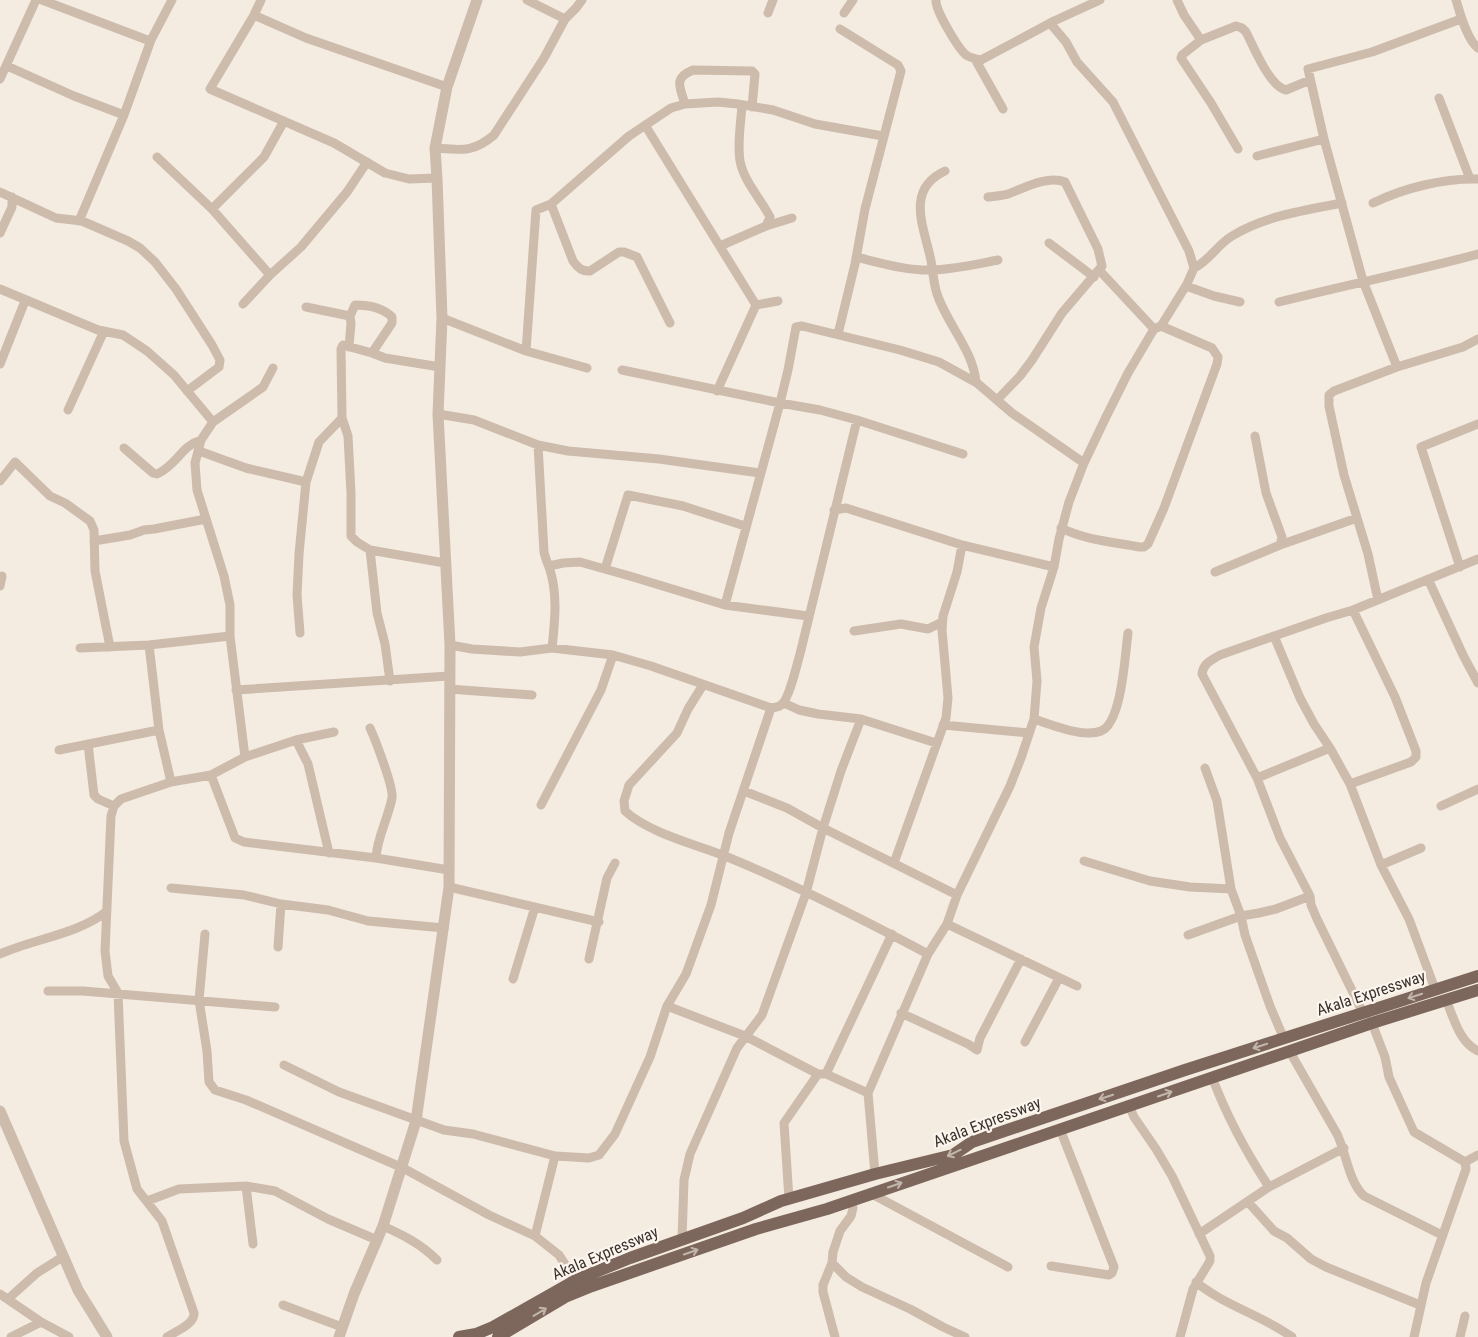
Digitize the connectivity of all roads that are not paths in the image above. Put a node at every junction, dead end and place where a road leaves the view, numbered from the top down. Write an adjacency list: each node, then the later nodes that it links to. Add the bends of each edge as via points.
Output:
1 (36, 0): 25 (street)
2 (42, 0): 22 (street)
3 (172, 0): 22 (street)
4 (261, 0): 16 (street)
5 (527, 0): 17 (street)
6 (582, 0): 17 (street)
7 (773, 0): 14 (street)
8 (853, 0): 15 (street)
9 (936, 0): 24 (street, via 938,10 961,50)
10 (1100, 0): 19 (street)
11 (1177, 0): 21 (street)
12 (1456, 0): 18 (street)
13 (473, 1): 28 (street)
14 (768, 13)
15 (844, 13)
16 (254, 15): 28 (street, via 306,38); 34 (street, via 210,89)
17 (565, 19): 38 (street, via 494,135 476,148)
18 (1461, 19): 23 (street); 27 (street, via 1372,52 1310,67)
19 (1050, 23): 24 (street, via 981,60); 62 (street, via 1077,62 1113,102 1189,251)
20 (840, 29): 36 (street, via 898,65 901,71)
21 (1201, 40): 27 (street, via 1236,26 1242,28 1278,86 1286,90); 39 (street, via 1181,58)
22 (150, 41): 33 (street)
23 (1478, 48)
24 (975, 59): 32 (street)
25 (7, 66): 26 (street); 33 (street)
26 (0, 79)
27 (1310, 80): 37 (street)
28 (447, 87): 38 (street)
29 (1439, 98): 45 (street)
30 (685, 104): 31 (street, via 718,102); 31 (street, via 679,84 680,77 686,73 693,70 752,71 755,74); 35 (street, via 671,108)
31 (747, 106): 36 (street, via 773,110 815,124); 55 (street, via 739,140 740,160 770,217)
32 (1003, 109)
33 (124, 114): 54 (street)
34 (284, 121): 42 (street); 52 (street, via 264,158)
35 (645, 125): 51 (street); 58 (street)
36 (883, 136): 60 (street)
37 (1324, 139): 40 (street); 49 (street)
38 (434, 148): 44 (street)
39 (1238, 149)
40 (1257, 156)
41 (157, 157): 52 (street)
42 (367, 162): 44 (street, via 385,173 409,179); 64 (street, via 302,248)
43 (945, 171): 63 (street, via 928,182 920,210)
44 (438, 178): 77 (street)
45 (1474, 179): 50 (street, via 1404,191)
46 (0, 192): 47 (street)
47 (12, 197): 54 (street, via 56,218); 56 (street, via 12,207)
48 (988, 197): 65 (street, via 1046,181 1065,182 1102,260)
49 (1342, 203): 62 (street, via 1279,216 1249,228 1225,240); 66 (street)
50 (1373, 203)
51 (550, 204): 78 (street, via 577,266 590,271 619,252 637,257); 84 (street, via 534,213)
52 (212, 209): 64 (street)
53 (792, 218): 55 (street)
54 (79, 221): 93 (street, via 128,241 145,252 176,289 212,345 220,360 219,367)
55 (766, 226): 58 (street)
56 (0, 233)
57 (1049, 243): 65 (street)
58 (720, 246): 74 (street)
59 (1478, 254): 66 (street)
60 (856, 257): 63 (street, via 901,268); 81 (street)
61 (998, 260): 63 (street)
62 (1194, 268): 67 (street)
63 (932, 270): 92 (street, via 937,294 973,365)
64 (270, 274): 73 (street)
65 (1097, 274): 79 (street); 95 (street, via 1062,313 1024,371)
66 (1363, 281): 72 (street); 90 (street)
67 (1186, 286): 71 (street); 79 (street)
68 (0, 289): 69 (street)
69 (24, 300): 80 (street); 86 (street)
70 (778, 301): 74 (street)
71 (1240, 302)
72 (1279, 302)
73 (243, 304)
74 (756, 305): 94 (street)
75 (306, 307): 76 (street)
76 (350, 316): 83 (street); 85 (street, via 355,305 362,305 385,311 392,317 392,323)
77 (442, 318): 84 (street); 87 (street)
78 (670, 323)
79 (1158, 328): 110 (street, via 1128,373); 120 (street, via 1212,348 1218,357 1148,544 1140,547 1091,538)
80 (104, 331): 93 (street, via 123,335 147,351); 97 (street)
81 (838, 334): 92 (street, via 939,362); 96 (street, via 796,327)
82 (1478, 339): 90 (street, via 1463,347)
83 (350, 347): 85 (street); 99 (street, via 343,345 341,349)
84 (526, 351): 89 (street)
85 (372, 353): 87 (street)
86 (0, 364)
87 (440, 366): 98 (street)
88 (273, 368): 101 (street, via 263,387)
89 (588, 368)
90 (1396, 368): 117 (street, via 1329,395 1328,406)
91 (622, 370): 94 (street)
92 (976, 382): 95 (street)
93 (187, 391): 101 (street)
94 (718, 391): 96 (street)
95 (997, 400): 110 (street)
96 (780, 403): 100 (street, via 806,406); 111 (street)
97 (68, 410)
98 (438, 414): 105 (street, via 474,420); 126 (street)
99 (342, 418): 113 (street, via 319,442); 124 (street, via 348,436 351,536)
100 (857, 420): 107 (street); 114 (street)
101 (213, 422): 104 (street)
102 (1478, 424): 129 (street, via 1421,448)
103 (1255, 436): 122 (street, via 1266,493)
104 (201, 440): 108 (street); 109 (street, via 192,443)
105 (538, 445): 111 (street); 127 (street, via 544,552)
106 (124, 448): 109 (street, via 157,474)
107 (963, 454)
108 (197, 455): 109 (street); 113 (street); 118 (street, via 197,490)
109 (180, 456)
110 (1084, 463): 120 (street)
111 (760, 473): 119 (street)
112 (0, 482): 121 (street, via 14,462 50,496 65,502 90,521)
113 (306, 482): 141 (street, via 297,595)
114 (837, 496): 115 (street); 116 (street)
115 (846, 508): 116 (street); 123 (street)
116 (834, 510): 138 (street)
117 (1357, 518): 122 (street); 135 (street)
118 (206, 519): 121 (street); 143 (street, via 230,605)
119 (745, 526): 130 (street, via 682,506 628,495); 136 (street)
120 (1062, 528): 128 (street)
121 (94, 541): 147 (street, via 96,571)
122 (1284, 541): 131 (street)
123 (962, 545): 128 (street); 139 (street)
124 (370, 550): 126 (street); 152 (street, via 376,613 385,644)
125 (1478, 559): 129 (street)
126 (445, 563): 146 (street)
127 (548, 566): 130 (street, via 580,562); 149 (street, via 556,620)
128 (1054, 567): 161 (street, via 1041,608 1034,647 1037,681)
129 (1460, 567): 133 (street)
130 (605, 569): 136 (street)
131 (1215, 572)
132 (2, 576): 134 (street)
133 (1428, 579): 135 (street); 153 (street)
134 (0, 586)
135 (1378, 600): 137 (street)
136 (725, 605): 138 (street)
137 (1354, 610): 144 (street); 177 (street, via 1395,697 1416,757 1411,762)
138 (808, 616): 158 (street)
139 (942, 622): 140 (street, via 928,629 901,624); 162 (street, via 948,698)
140 (854, 631)
141 (300, 633)
142 (1128, 634): 161 (street, via 1118,708 1108,727 1100,732 1081,732)
143 (230, 636): 145 (street); 156 (street)
144 (1274, 636): 170 (street, via 1309,715); 175 (street, via 1220,655 1205,665 1202,674)
145 (149, 645): 147 (street); 164 (street)
146 (450, 645): 149 (street, via 520,652); 151 (street)
147 (110, 646): 148 (street)
148 (80, 648)
149 (552, 648): 150 (street)
150 (613, 655): 154 (street); 180 (street, via 601,690)
151 (450, 676): 152 (street); 155 (street)
152 (390, 681): 156 (street)
153 (1478, 683)
154 (703, 685): 159 (street); 186 (street, via 677,733 629,785 624,801 625,811 678,840)
155 (449, 689): 157 (street); 192 (street)
156 (236, 690): 172 (street)
157 (532, 696)
158 (784, 703): 159 (street); 160 (street, via 818,714)
159 (771, 708): 179 (street)
160 (861, 719): 168 (street); 183 (street)
161 (1034, 719): 166 (street)
162 (943, 725): 166 (street); 168 (street)
163 (370, 728): 187 (street, via 393,795 377,844)
164 (159, 730): 169 (street); 176 (street)
165 (334, 732): 167 (street)
166 (1029, 733): 197 (street, via 1010,786)
167 (296, 740): 172 (street); 185 (street, via 308,764)
168 (936, 743): 190 (street)
169 (88, 744): 171 (street); 181 (street, via 94,795)
170 (1330, 748): 175 (street); 177 (street)
171 (59, 750)
172 (246, 757): 174 (street)
173 (1205, 768): 195 (street, via 1217,802)
174 (212, 774): 176 (street); 185 (street, via 235,838)
175 (1257, 778): 198 (street, via 1280,838)
176 (171, 782): 181 (street, via 121,799)
177 (1350, 784): 191 (street)
178 (1478, 789): 182 (street)
179 (744, 791): 183 (street, via 787,808); 186 (street)
180 (541, 805)
181 (114, 806): 201 (street)
182 (1441, 806)
183 (823, 828): 190 (street); 196 (street)
184 (1421, 848): 191 (street)
185 (329, 854): 187 (street)
186 (724, 856): 196 (street); 224 (street, via 711,905 686,974)
187 (376, 858): 192 (street)
188 (1084, 861): 195 (street, via 1150,882)
189 (615, 863): 203 (street, via 607,878)
190 (894, 863): 197 (street)
191 (1381, 865): 218 (street, via 1409,919)
192 (449, 870): 193 (street)
193 (449, 887): 200 (street); 205 (street)
194 (171, 888): 199 (street, via 244,895)
195 (1231, 889): 202 (street)
196 (806, 892): 207 (street); 230 (street, via 762,1014)
197 (957, 895): 204 (street)
198 (1310, 896): 202 (street, via 1259,914); 227 (street, via 1317,919)
199 (281, 904): 205 (street, via 328,910 368,921); 209 (street)
200 (535, 908): 203 (street); 216 (street)
201 (106, 911): 210 (street, via 61,934); 221 (street, via 108,976)
202 (1241, 916): 208 (street); 231 (street)
203 (598, 922): 212 (street)
204 (947, 924): 211 (street); 213 (street)
205 (444, 928): 242 (street)
206 (205, 934): 222 (street)
207 (892, 934): 211 (street); 237 (street)
208 (1188, 935)
209 (278, 946)
210 (0, 954)
211 (928, 954): 226 (street)
212 (589, 959)
213 (1021, 959): 215 (street); 226 (street, via 980,1038 977,1050)
214 (1478, 976): 218 (main road, Akala Expressway)
215 (1059, 978): 217 (street); 233 (street)
216 (513, 979)
217 (1077, 986)
218 (1435, 989): 227 (main road, Akala Expressway, one-way to 227)
219 (1478, 990): 223 (main road, Akala Expressway)
220 (48, 991): 221 (street)
221 (118, 993): 222 (street); 254 (street, via 124,1141 137,1189)
222 (199, 1000): 225 (street); 248 (street, via 209,1082 216,1090)
223 (1446, 1000): 228 (main road, Akala Expressway); 234 (street, via 1460,1035)
224 (667, 1006): 230 (street, via 735,1032); 245 (street, via 650,1057 606,1147 599,1155 589,1158)
225 (275, 1007)
226 (901, 1013): 239 (street)
227 (1363, 1013): 229 (main road, Akala Expressway)
228 (1372, 1023): 232 (main road, Akala Expressway); 247 (street, via 1389,1077 1414,1132)
229 (1323, 1026): 231 (main road, Akala Expressway); 232 (main road)
230 (744, 1039): 237 (street); 264 (street, via 737,1048 690,1154 684,1180)
231 (1284, 1039): 249 (main road, Akala Expressway, one-way to 249, via 972,1142 953,1155)
232 (1326, 1040): 235 (main road, Akala Expressway)
233 (1025, 1042)
234 (1478, 1051)
235 (1290, 1052): 238 (main road, Akala Expressway); 244 (street)
236 (284, 1065): 242 (street, via 339,1092)
237 (822, 1074): 239 (street); 255 (street, via 784,1123)
238 (1212, 1078): 240 (main road, Akala Expressway, one-way to 238); 251 (street, via 1246,1152)
239 (868, 1093): 249 (street)
240 (1129, 1106): 243 (main road, Akala Expressway); 261 (street, via 1172,1176)
241 (0, 1111): 267 (street)
242 (416, 1121): 245 (street); 248 (street)
243 (1060, 1129): 253 (main road, Akala Expressway, one-way to 243); 270 (street, via 1114,1267 1109,1275)
244 (1344, 1148): 251 (street); 262 (street, via 1359,1192)
245 (555, 1156): 263 (street)
246 (1477, 1158): 247 (street)
247 (1465, 1162): 262 (street, via 1466,1169)
248 (403, 1168): 260 (street); 263 (street)
249 (875, 1174): 252 (main road, Akala Expressway)
250 (246, 1186): 254 (street, via 179,1189); 265 (street, via 275,1192); 266 (street)
251 (1269, 1187): 257 (street)
252 (822, 1189): 255 (main road, Akala Expressway); 258 (main road)
253 (870, 1193): 256 (main road, Akala Expressway); 271 (street)
254 (147, 1200): 283 (street, via 162,1221 194,1313 192,1321)
255 (785, 1200): 259 (main road); 264 (main road, Akala Expressway)
256 (850, 1200): 258 (main road, Akala Expressway); 269 (street, via 851,1216 840,1231)
257 (1248, 1202): 261 (street); 276 (street, via 1268,1226 1311,1259)
258 (826, 1209): 259 (main road, Akala Expressway)
259 (798, 1217): 285 (main road, Akala Expressway, one-way to 259, via 564,1298 592,1286)
260 (383, 1226): 265 (street); 268 (street, via 410,1238)
261 (1199, 1234): 273 (street, via 1210,1261)
262 (1442, 1235): 276 (street)
263 (535, 1236): 272 (street, via 559,1255)
264 (682, 1239): 272 (main road, Akala Expressway)
265 (377, 1240): 279 (street)
266 (253, 1244)
267 (64, 1256): 274 (street); 282 (street, via 78,1290)
268 (437, 1260)
269 (832, 1263): 286 (street, via 822,1292); 287 (street, via 862,1287)
270 (1052, 1266)
271 (1008, 1267)
272 (575, 1280): 284 (main road, Akala Expressway, via 493,1327)
273 (1196, 1282): 288 (street); 289 (street, via 1206,1291)
274 (4, 1296): 278 (street)
275 (283, 1305): 279 (street)
276 (1420, 1305): 290 (street)
277 (1465, 1316): 291 (street)
278 (41, 1322): 280 (street); 281 (street)
279 (340, 1332)
280 (11, 1337)
281 (69, 1337)
282 (107, 1337)
283 (167, 1337)
284 (459, 1337)
285 (498, 1337)
286 (835, 1337)
287 (965, 1337)
288 (1180, 1337)
289 (1292, 1337)
290 (1414, 1337)
291 (1460, 1337)

